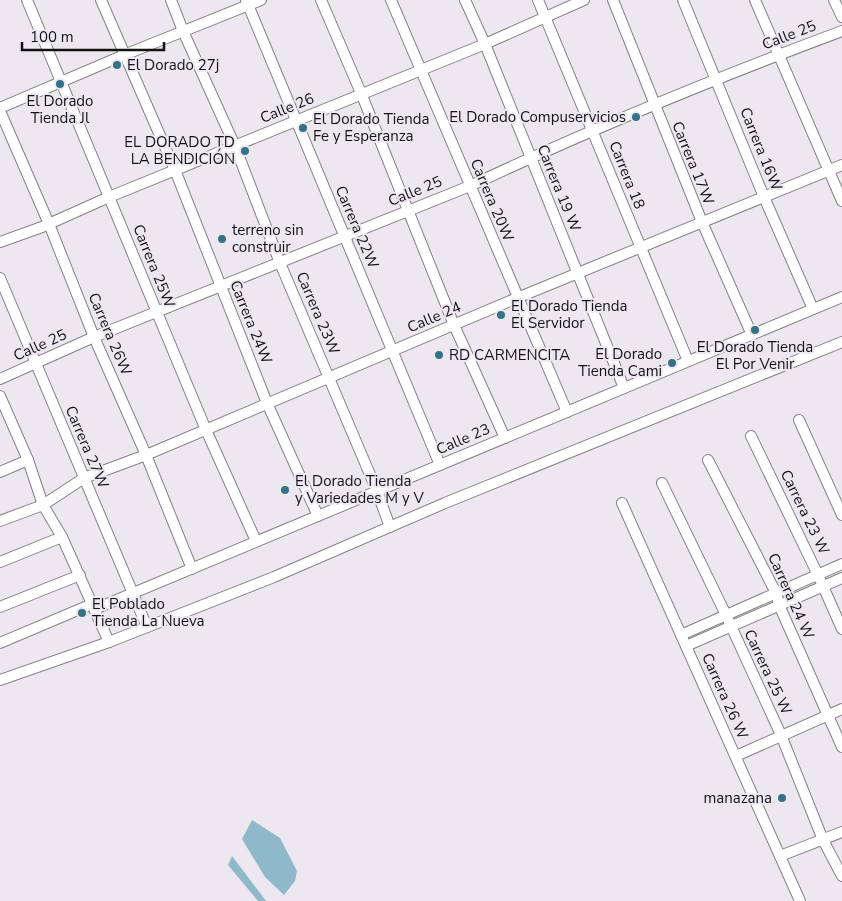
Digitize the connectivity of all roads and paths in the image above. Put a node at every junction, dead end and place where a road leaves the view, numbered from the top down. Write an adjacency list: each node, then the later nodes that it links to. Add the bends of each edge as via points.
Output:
1 (27, 0): 24 (street, Carrera 25W)
2 (101, 0): 20 (street, Carrera 24W)
3 (171, 0): 17 (street, Carrera 23W)
4 (261, 0): 14 (street)
5 (321, 0): 25 (street)
6 (391, 0): 22 (street, Carrera 20W)
7 (465, 0): 19 (street, Carrera 19 W)
8 (538, 0): 16 (street, Carrera 18)
9 (584, 0): 16 (street, Calle 26)
10 (613, 0): 26 (street, Carrera 17W)
11 (683, 0): 23 (street, Carrera 16W)
12 (756, 0): 21 (street)
13 (834, 0): 15 (street)
14 (247, 3): 17 (street); 28 (street, Carrera 22W)
15 (842, 17)
16 (545, 18): 19 (street, Calle 26); 29 (street, Carrera 18)
17 (183, 31): 20 (street); 30 (street, Carrera 23W)
18 (842, 31): 21 (street, Calle 25)
19 (485, 44): 22 (street, Calle 26); 31 (street, Carrera 19 W)
20 (124, 55): 24 (street); 34 (street, Carrera 24W)
21 (778, 55): 23 (street, Calle 25); 33 (street)
22 (421, 68): 25 (street, Calle 26); 35 (street, Carrera 20W)
23 (717, 80): 26 (street, Calle 25); 37 (street, Carrera 16W)
24 (62, 82): 27 (street); 36 (street, Carrera 25W)
25 (361, 93): 28 (street, Calle 26); 39 (street)
26 (654, 106): 29 (street, Calle 25); 40 (street, Carrera 17W)
27 (0, 110): 41 (street, Carrera 26W)
28 (296, 121): 30 (street, Calle 26); 42 (street, Carrera 22W)
29 (594, 132): 31 (street, Calle 25); 44 (street, Carrera 18)
30 (235, 146): 34 (street, Calle 26); 45 (street, Carrera 23W)
31 (531, 157): 35 (street, Calle 25); 46 (street, Carrera 19 W)
32 (842, 165): 33 (street, Calle 24)
33 (829, 169): 37 (street, Calle 24); 38 (street)
34 (175, 170): 36 (street, Calle 26); 48 (street, Carrera 24W)
35 (470, 186): 39 (street, Calle 25); 50 (street, Carrera 20W)
36 (109, 197): 41 (street, Calle 26); 52 (street, Carrera 25W)
37 (764, 197): 40 (street, Calle 24); 51 (street, Carrera 16W)
38 (842, 201)
39 (408, 210): 42 (street, Calle 25); 53 (street)
40 (702, 222): 44 (street, Calle 24); 54 (street, Carrera 17W)
41 (48, 224): 43 (street, Calle 26); 55 (street, Carrera 26W)
42 (344, 236): 45 (street, Calle 25); 57 (street, Carrera 22W)
43 (0, 242)
44 (641, 247): 46 (street, Calle 24); 58 (street, Carrera 18)
45 (280, 263): 48 (street, Calle 25); 60 (street, Carrera 23W)
46 (577, 274): 50 (street, Calle 24); 62 (street, Carrera 19 W)
47 (0, 278): 59 (street, Carrera 27W)
48 (220, 286): 52 (street, Calle 25); 64 (street, Carrera 24W)
49 (842, 297): 51 (street, Calle 23)
50 (517, 298): 53 (street, Calle 24); 65 (street, Carrera 20W)
51 (813, 309): 54 (street, Calle 23)
52 (156, 312): 55 (street, Calle 25); 69 (street, Carrera 25W)
53 (454, 325): 57 (street, Calle 24); 71 (street)
54 (752, 335): 58 (street, Calle 23)
55 (94, 338): 59 (street, Calle 25); 72 (street, Carrera 26W)
56 (842, 342): 85 (street)
57 (392, 351): 60 (street, Calle 24); 75 (street, Carrera 22W)
58 (688, 361): 62 (street, Calle 23)
59 (36, 364): 61 (street, Calle 25); 77 (street, Carrera 27W)
60 (330, 378): 64 (street, Calle 24); 79 (street, Carrera 23W)
61 (0, 380)
62 (624, 388): 65 (street, Calle 23)
63 (0, 396): 67 (street)
64 (267, 403): 69 (street, Calle 24); 83 (street, Carrera 24W)
65 (567, 412): 71 (street, Calle 23)
66 (799, 420): 82 (street)
67 (11, 421): 68 (street); 73 (street)
68 (0, 426)
69 (206, 430): 72 (street, Calle 24); 87 (street, Carrera 25W)
70 (751, 436): 92 (street, Carrera 23 W)
71 (505, 438): 75 (street, Calle 23)
72 (146, 455): 77 (street, Calle 24); 90 (street, Carrera 26W)
73 (28, 460): 76 (street); 81 (street)
74 (708, 460): 96 (street, Carrera 24 W)
75 (440, 465): 79 (street, Calle 23)
76 (0, 472)
77 (84, 478): 81 (street, Calle 24); 95 (street, Carrera 27W)
78 (662, 483): 100 (street, Carrera 25 W)
79 (378, 491): 83 (street, Calle 23); 85 (street, Carrera 23W)
80 (622, 503): 104 (street, Carrera 26 W)
81 (43, 505): 84 (street, Calle 24); 86 (street)
82 (842, 515)
83 (318, 516): 87 (street, Calle 23)
84 (0, 521)
85 (390, 527): 101 (street)
86 (62, 537): 88 (street); 91 (street)
87 (256, 541): 90 (street, Calle 23)
88 (0, 562)
89 (842, 564): 92 (street)
90 (192, 568): 95 (street, Calle 23)
91 (80, 575): 97 (street); 99 (street)
92 (818, 575): 94 (street, Carrera 23 W); 96 (street)
93 (842, 578): 94 (street)
94 (823, 586): 98 (street); 103 (street, Carrera 23 W)
95 (133, 593): 97 (street, Calle 23); 101 (street, Carrera 27W)
96 (776, 593): 98 (street, Carrera 24 W); 100 (street)
97 (94, 606): 105 (street, Calle 23); 106 (street)
98 (779, 606): 102 (street); 110 (street, Carrera 24 W)
99 (0, 607)
100 (726, 615): 102 (street, Carrera 25 W); 104 (street)
101 (147, 627): 106 (street)
102 (731, 627): 107 (street); 111 (street, Carrera 25 W)
103 (842, 629)
104 (681, 634): 107 (street, Carrera 26 W)
105 (0, 642)
106 (109, 642): 108 (street)
107 (686, 646): 113 (street, Carrera 26 W)
108 (0, 680)
109 (842, 709): 110 (street)
110 (829, 716): 111 (street); 112 (street, Carrera 24 W)
111 (782, 735): 113 (street); 115 (street, Carrera 25 W)
112 (842, 747)
113 (736, 756): 116 (street, Carrera 26 W)
114 (842, 832): 115 (street)
115 (823, 840): 116 (street); 117 (street, Carrera 25 W)
116 (780, 856): 118 (street, Carrera 26 W)
117 (842, 876)
118 (800, 901)

